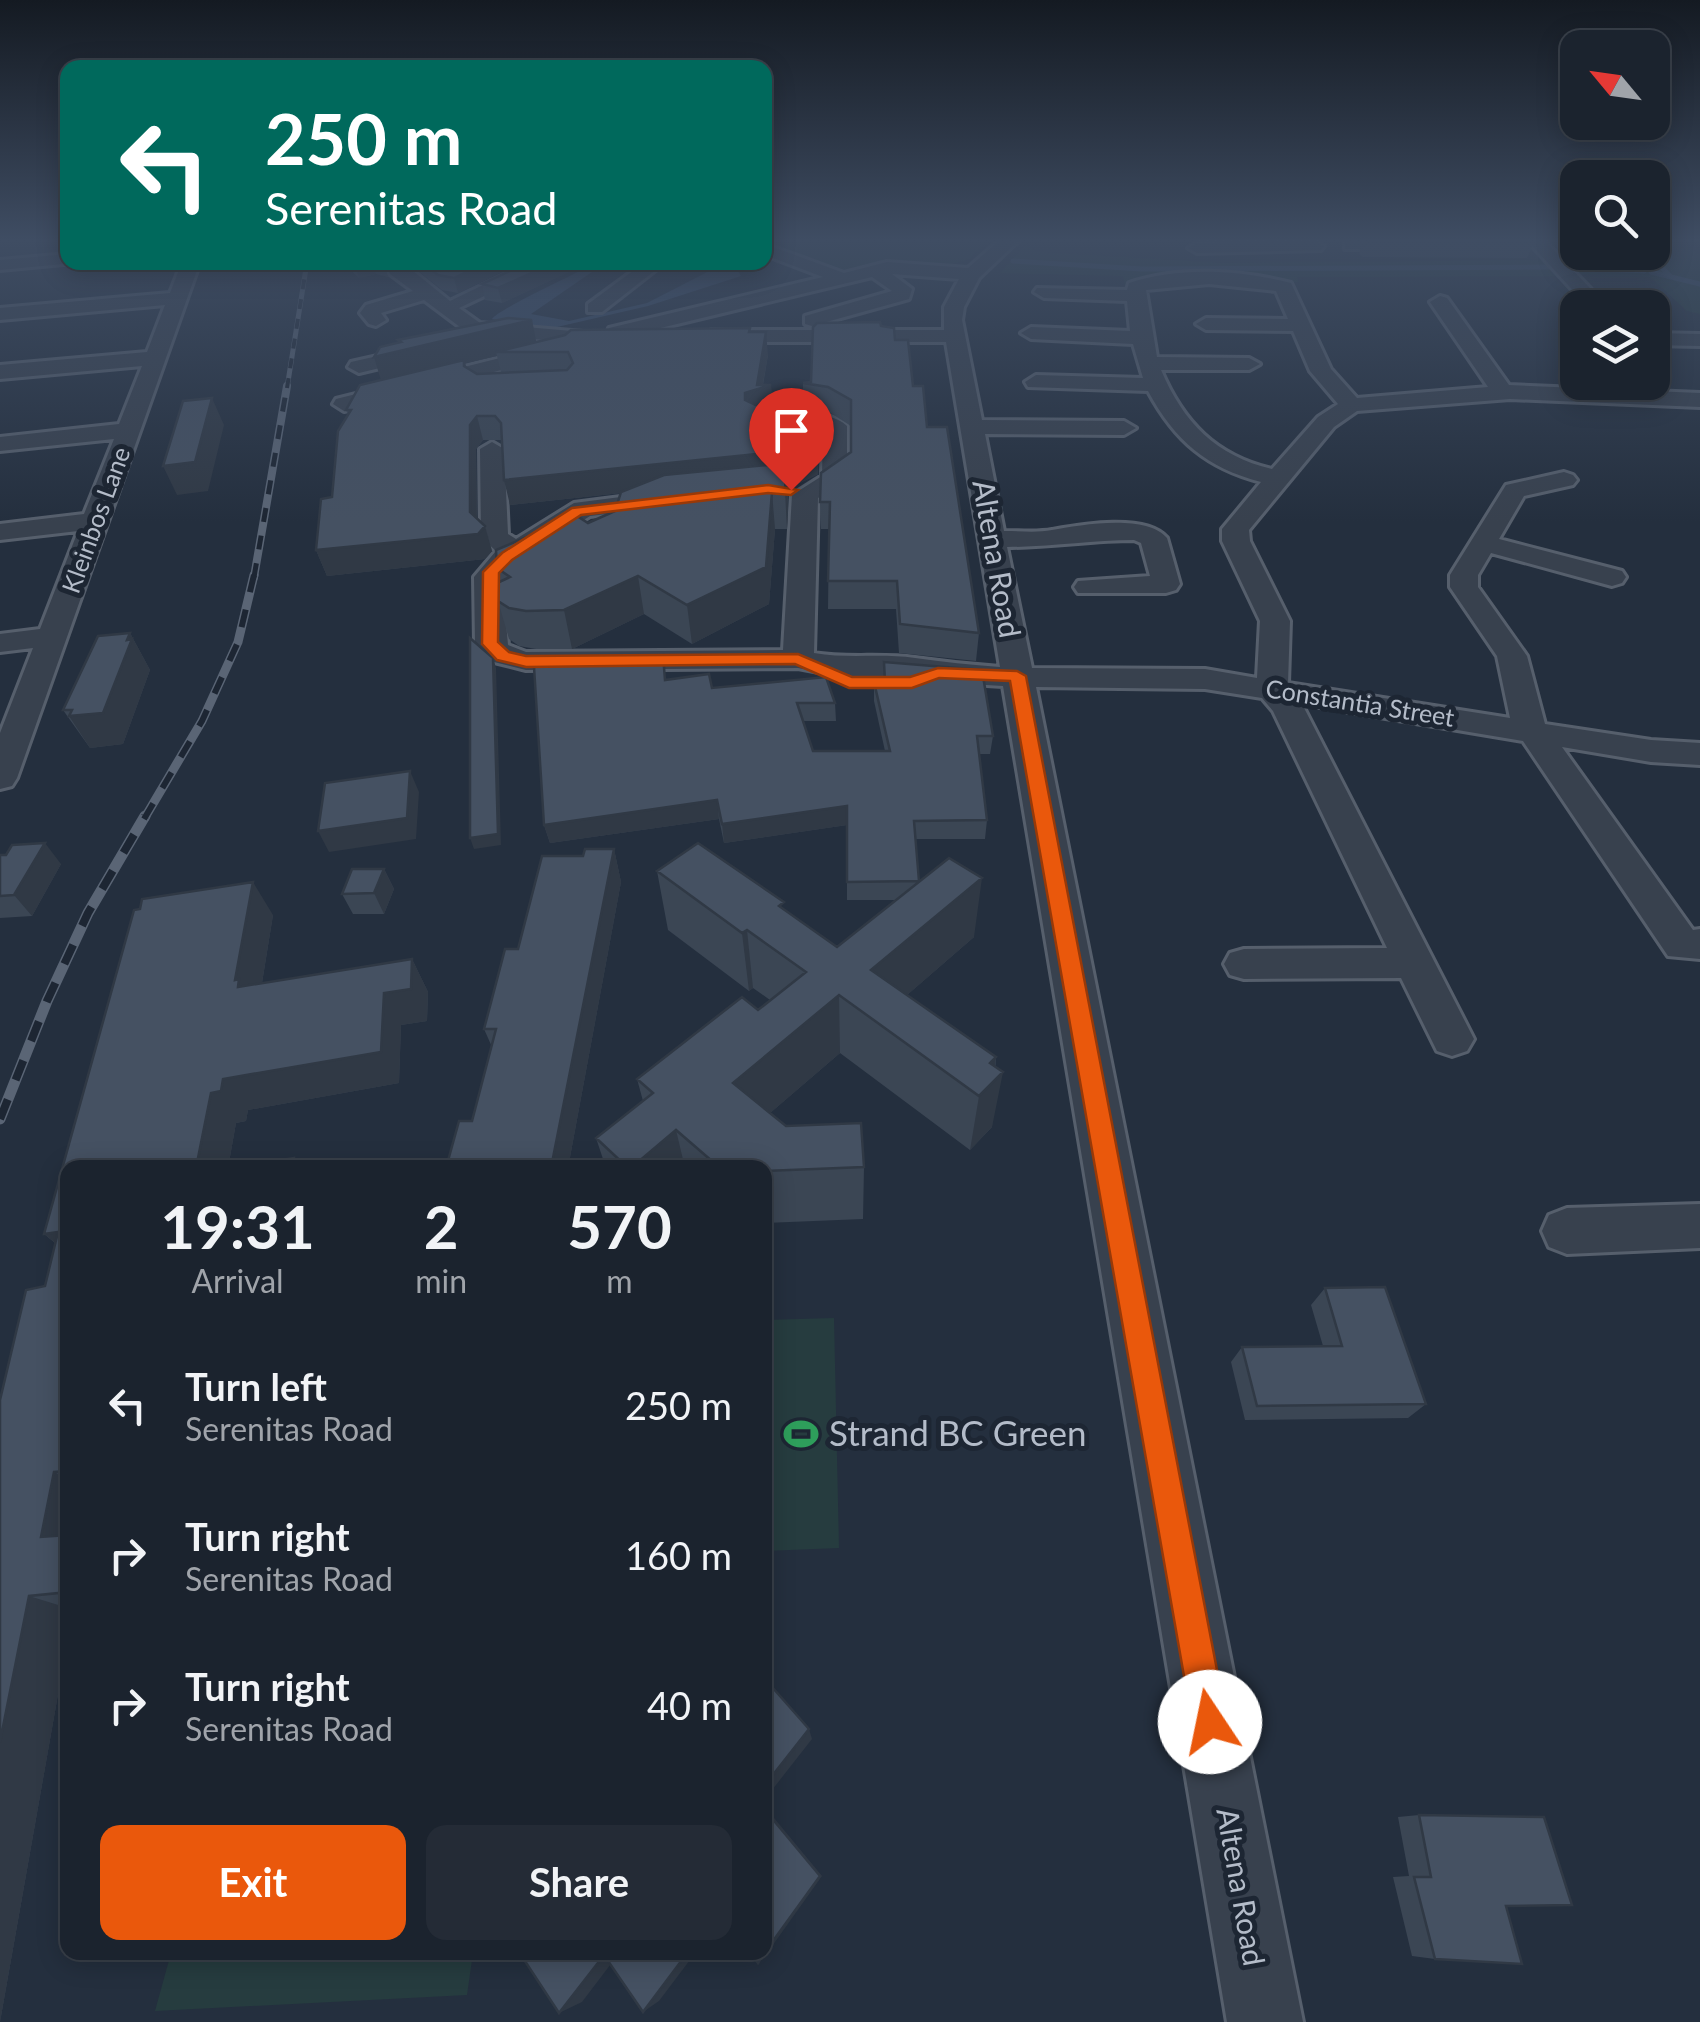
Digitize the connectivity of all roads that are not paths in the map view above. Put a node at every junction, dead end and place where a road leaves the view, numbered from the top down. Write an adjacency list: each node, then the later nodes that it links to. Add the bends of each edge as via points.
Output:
1 (165, 333): 14 (street, Kleinbos Lane)
2 (507, 333): 8 (street)
3 (632, 333): 9 (street)
4 (1039, 333): 11 (street)
5 (1143, 333): 11 (street)
6 (1305, 333): 26 (street, via 1321,371)
7 (1462, 333): 23 (street)
8 (512, 334): 9 (street); 16 (street)
9 (626, 335): 10 (street); 22 (street, via 629,350 548,352)
10 (955, 336): 28 (street, Altena Road)
11 (1144, 338): 18 (street)
12 (1670, 339): 13 (street)
13 (1700, 340)
14 (156, 358): 17 (street); 31 (street, Kleinbos Lane)
15 (1249, 364): 18 (street)
16 (359, 368)
17 (0, 372)
18 (1152, 374): 20 (street); 35 (street, via 1173,418 1221,460)
19 (1670, 380): 25 (street)
20 (1036, 382)
21 (506, 385): 22 (street)
22 (412, 387): 24 (street)
23 (1502, 392): 25 (street); 26 (street)
24 (344, 404)
25 (1696, 404)
26 (1351, 405): 35 (street, via 1326,422)
27 (761, 420): 50 (street, via 819,419 835,426 834,479 794,492)
28 (972, 427): 29 (street); 42 (street, Altena Road)
29 (1050, 428): 30 (street); 34 (street)
30 (1124, 428)
31 (130, 430): 32 (street); 39 (street, Kleinbos Lane)
32 (0, 444)
33 (492, 449): 44 (street, via 495,537)
34 (1056, 457)
35 (1276, 478): 52 (street, via 1234,535 1275,622)
36 (1564, 480): 43 (street, via 1514,490)
37 (694, 496): 44 (street, via 584,508)
38 (1066, 504): 41 (street)
39 (96, 520): 40 (street); 48 (street, Kleinbos Lane)
40 (0, 532)
41 (1074, 532): 42 (street, via 1052,539); 46 (street); 46 (street, via 1148,535 1167,582)
42 (992, 539): 51 (street, Altena Road)
43 (1483, 543): 45 (street); 53 (street, via 1464,586 1512,656)
44 (514, 552): 50 (street, via 488,577 490,644 509,658)
45 (1612, 577)
46 (1088, 587): 47 (street)
47 (1096, 617)
48 (53, 636): 49 (street); 55 (street, Kleinbos Lane)
49 (0, 643)
50 (807, 662): 51 (street, Constantia Street, via 849,682 912,682 938,673)
51 (1017, 676): 52 (street, Constantia Street, via 1184,678); 62 (street, Altena Road)
52 (1272, 688): 53 (street, Constantia Street); 57 (street, via 1288,708)
53 (1534, 732): 54 (street, Constantia Street); 56 (street)
54 (1700, 754)
55 (0, 778)
56 (1694, 953)
57 (1412, 962): 58 (street); 59 (street)
58 (1244, 964)
59 (1452, 1039)
60 (1700, 1226): 61 (street)
61 (1568, 1231)
62 (1265, 2022)

